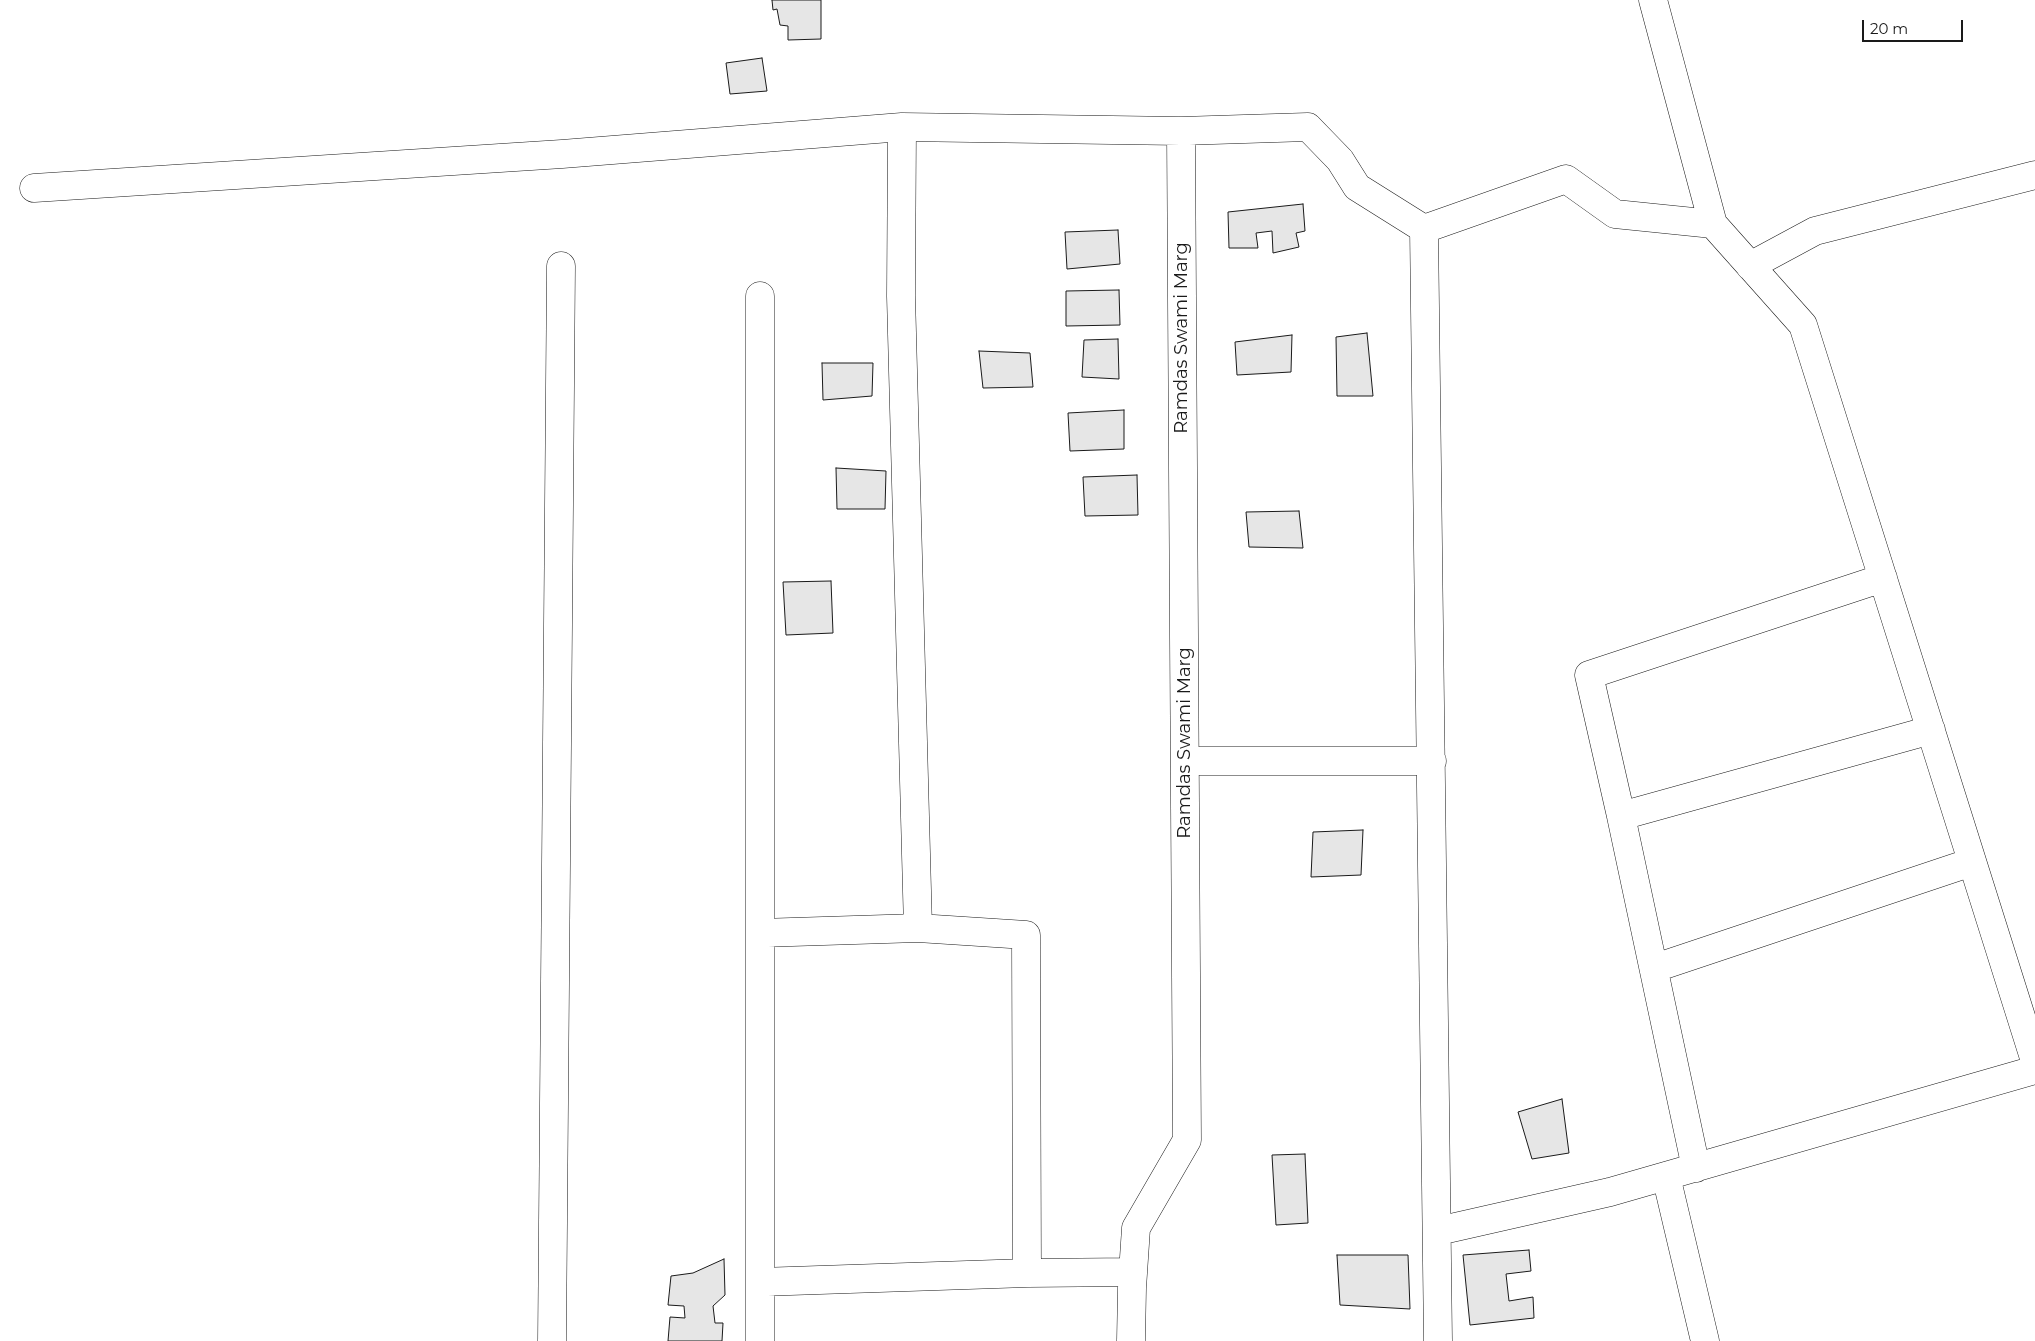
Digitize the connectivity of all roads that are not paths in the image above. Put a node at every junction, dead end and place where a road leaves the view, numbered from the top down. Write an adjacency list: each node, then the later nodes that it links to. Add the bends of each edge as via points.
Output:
1 (1653, 0): 6 (street)
2 (902, 126): 3 (street); 5 (street, via 562,154); 17 (street, via 901,296)
3 (1181, 131): 7 (street, via 1308,127 1340,160 1357,187); 13 (street, Ramdas Swami Marg)
4 (2035, 175): 9 (street, via 1815,231)
5 (34, 188)
6 (1713, 224): 7 (street, via 1615,214 1566,179); 9 (street)
7 (1424, 229): 14 (street)
8 (562, 266): 28 (street)
9 (1750, 266): 11 (street, via 1803,325)
10 (760, 296): 18 (street)
11 (1883, 578): 12 (street); 15 (street, via 1589,676)
12 (1931, 730): 15 (street); 16 (street)
13 (1185, 761): 14 (street); 26 (street, Ramdas Swami Marg, via 1187,1140 1136,1228)
14 (1432, 761): 24 (street)
15 (1621, 816): 19 (street)
16 (1972, 862): 19 (street); 20 (street)
17 (918, 928): 18 (street); 25 (street, via 1026,935)
18 (760, 932): 27 (street)
19 (1655, 968): 22 (street)
20 (2035, 1060)
21 (2035, 1070): 22 (street)
22 (1696, 1168): 23 (street)
23 (1666, 1176): 24 (street); 32 (street)
24 (1438, 1231): 31 (street)
25 (1027, 1272): 26 (street); 27 (street)
26 (1133, 1272): 30 (street, Ramdas Swami Marg)
27 (760, 1282): 29 (street)
28 (552, 1341)
29 (760, 1341)
30 (1132, 1341)
31 (1438, 1341)
32 (1705, 1341)

